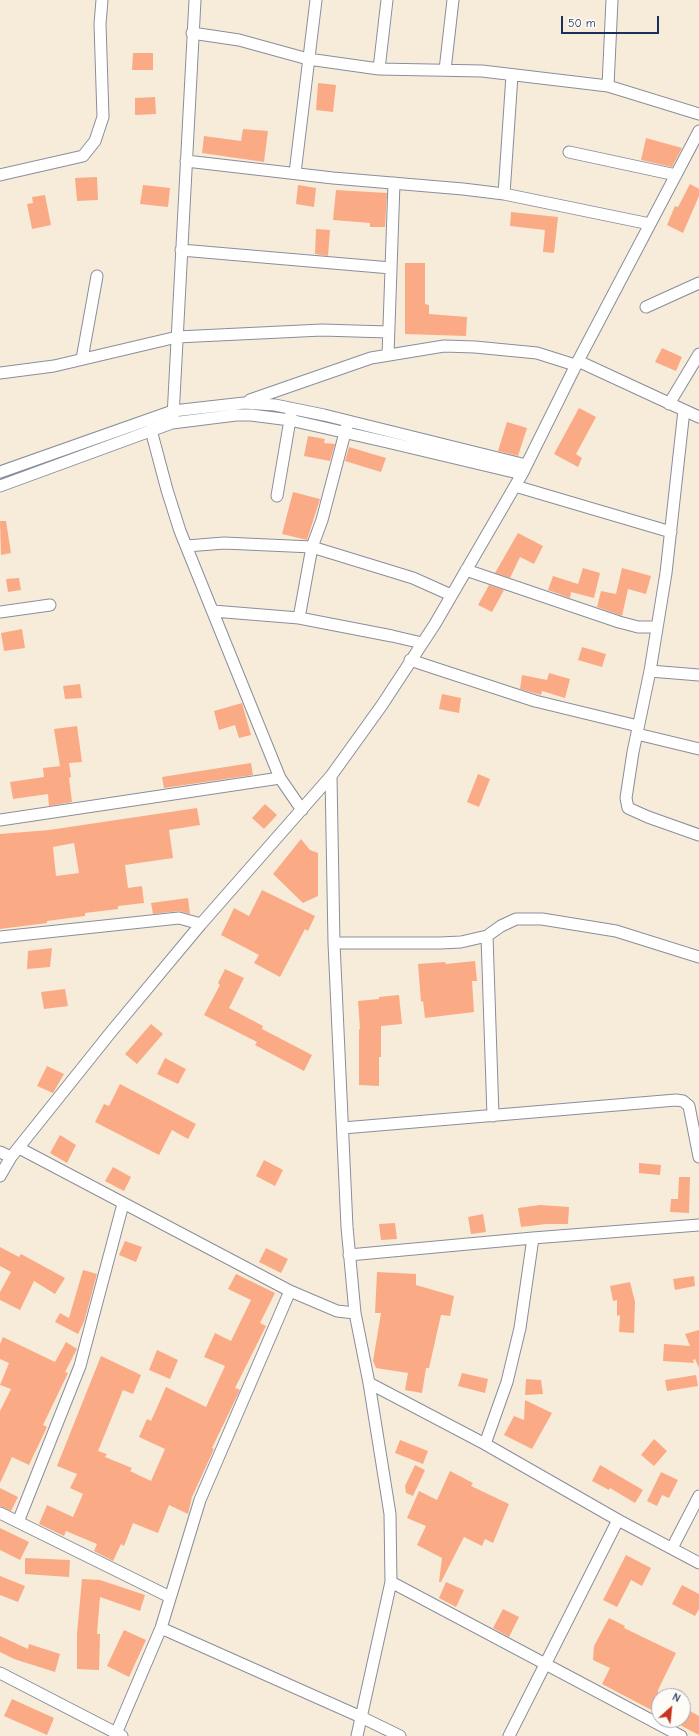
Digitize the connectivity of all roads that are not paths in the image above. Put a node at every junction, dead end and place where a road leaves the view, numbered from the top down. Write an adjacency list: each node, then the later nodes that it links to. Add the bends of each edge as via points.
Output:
1 (102, 0): 18 (street, via 100,24 103,117 96,141 83,156)
2 (195, 0): 7 (street)
3 (316, 0): 8 (street)
4 (387, 0): 9 (street)
5 (453, 0): 10 (street)
6 (612, 0): 12 (street)
7 (192, 33): 8 (street, via 239,40); 16 (street)
8 (308, 59): 9 (street); 17 (street)
9 (379, 69): 10 (street)
10 (446, 70): 11 (street)
11 (512, 75): 12 (street); 21 (street)
12 (608, 86): 13 (street)
13 (699, 114)
14 (699, 131): 19 (street)
15 (569, 152): 19 (street)
16 (186, 161): 17 (street); 23 (street)
17 (295, 173): 20 (street)
18 (0, 175)
19 (676, 175): 22 (street)
20 (394, 183): 21 (street); 24 (street)
21 (504, 194): 22 (street)
22 (650, 224): 33 (street)
23 (181, 250): 24 (street); 29 (street)
24 (391, 268): 28 (street)
25 (97, 276): 32 (street)
26 (699, 283): 27 (street)
27 (646, 307)
28 (388, 332): 29 (street, via 322,330); 31 (street)
29 (177, 337): 32 (street); 39 (street)
30 (699, 354): 36 (street)
31 (388, 355): 33 (street, via 444,346 475,347 538,353); 35 (street, via 371,358)
32 (82, 359): 34 (street, via 54,366)
33 (577, 363): 36 (street); 46 (street)
34 (0, 373)
35 (244, 403): 37 (street); 39 (street)
36 (669, 404): 38 (street)
37 (292, 408): 41 (street); 42 (street)
38 (684, 410): 40 (street); 51 (street)
39 (173, 411): 43 (street); 47 (street)
40 (699, 417)
41 (290, 420): 43 (street, via 236,415); 45 (street); 50 (street)
42 (349, 421): 45 (street); 46 (street)
43 (172, 423): 44 (street)
44 (152, 430): 48 (street); 52 (street, via 167,490)
45 (345, 432): 46 (street); 53 (street, via 322,520)
46 (524, 470): 49 (street)
47 (0, 472)
48 (0, 486)
49 (515, 486): 51 (street); 54 (street)
50 (277, 496)
51 (671, 532): 60 (street)
52 (187, 546): 53 (street, via 224,543); 57 (street)
53 (312, 547): 55 (street, via 414,578); 59 (street)
54 (466, 570): 55 (street); 60 (street, via 619,622 638,627)
55 (451, 596): 61 (street)
56 (50, 605): 58 (street)
57 (213, 611): 59 (street); 68 (street)
58 (0, 612)
59 (299, 618): 61 (street)
60 (658, 627): 63 (street)
61 (422, 643): 62 (street)
62 (410, 660): 65 (street, via 535,701); 67 (street, via 382,705)
63 (650, 672): 64 (street); 65 (street)
64 (699, 675)
65 (638, 730): 66 (street); 71 (street, via 627,785 626,805 648,817)
66 (699, 749)
67 (331, 776): 69 (street); 75 (street)
68 (280, 778): 69 (street); 70 (street)
69 (302, 810): 72 (street)
70 (0, 820)
71 (699, 835)
72 (201, 924): 74 (street, via 179,918); 79 (street)
73 (487, 936): 75 (street, via 440,944); 76 (street, via 516,919 542,919 616,931); 77 (street)
74 (0, 937)
75 (334, 943): 78 (street)
76 (699, 957)
77 (493, 1116): 78 (street); 81 (street, via 683,1101 689,1106)
78 (343, 1128): 87 (street)
79 (19, 1148): 82 (street); 84 (street)
80 (0, 1152): 82 (street)
81 (698, 1152)
82 (11, 1157): 83 (street)
83 (0, 1176)
84 (123, 1204): 88 (street); 95 (street, via 80,1366)
85 (699, 1225): 86 (street)
86 (533, 1238): 87 (street); 91 (street, via 520,1328 508,1382)
87 (349, 1255): 89 (street)
88 (290, 1291): 89 (street, via 337,1311); 99 (street, via 200,1500)
89 (355, 1313): 90 (street)
90 (369, 1383): 91 (street); 98 (street, via 390,1514)
91 (485, 1444): 94 (street)
92 (699, 1496): 96 (street)
93 (0, 1513): 95 (street)
94 (618, 1520): 96 (street); 101 (street)
95 (18, 1522): 99 (street)
96 (672, 1548): 97 (street)
97 (699, 1563)
98 (391, 1582): 101 (street); 103 (street)
99 (170, 1597): 100 (street)
100 (161, 1628): 103 (street); 104 (street)
101 (545, 1664): 107 (street); 108 (street)
102 (0, 1673): 104 (street)
103 (361, 1717): 105 (street); 106 (street)
104 (118, 1735)
105 (357, 1736)
106 (400, 1736)
107 (509, 1736)
108 (681, 1736)

